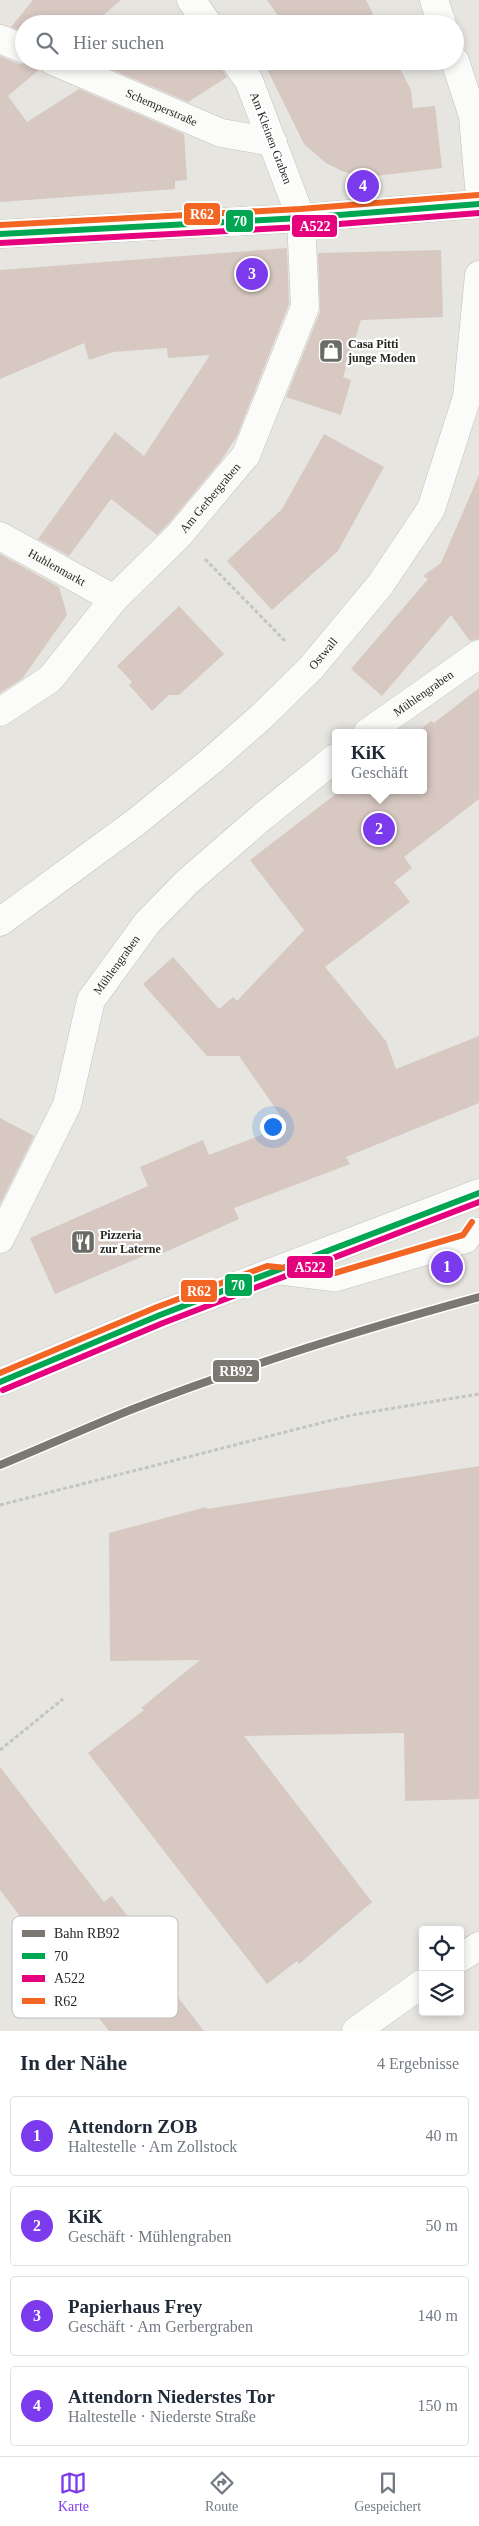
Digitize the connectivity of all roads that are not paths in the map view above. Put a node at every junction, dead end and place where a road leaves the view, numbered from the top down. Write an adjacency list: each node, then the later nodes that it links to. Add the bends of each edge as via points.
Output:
1 (191, 0): 3 (street)
2 (434, 0): 4 (street)
3 (202, 15)
4 (439, 15)
5 (0, 38): 6 (street)
6 (15, 45)
7 (74, 70): 10 (street, Schemperstraße, via 221,133)
8 (242, 70): 10 (street, Am Kleinen Graben, via 249,80)
9 (458, 70): 11 (street, via 474,116)
10 (273, 142): 13 (street, Am Kleinen Graben)
11 (479, 186)
12 (479, 204): 13 (street)
13 (301, 218): 14 (street); 17 (street, Am Gerbergraben, via 305,306 246,455 178,535)
14 (0, 234)
15 (479, 275): 22 (street, Ostwall, via 467,397 431,509 380,585 311,668 211,761 136,822)
16 (0, 536): 17 (street, Huhlenmarkt)
17 (114, 599): 19 (street, Am Gerbergraben, via 50,679)
18 (479, 654): 20 (street, Mühlengraben)
19 (0, 712)
20 (372, 729)
21 (332, 760): 25 (street, Mühlengraben, via 187,882 147,923 92,1000 67,1106)
22 (0, 922)
23 (476, 1203): 26 (street)
24 (479, 1227): 26 (lane, via 468,1243 336,1282)
25 (5, 1231)
26 (269, 1274): 27 (street, via 160,1315)
27 (0, 1382)
28 (479, 1946): 29 (street)
29 (464, 1955)
30 (419, 1986): 31 (street)
31 (356, 2031)

